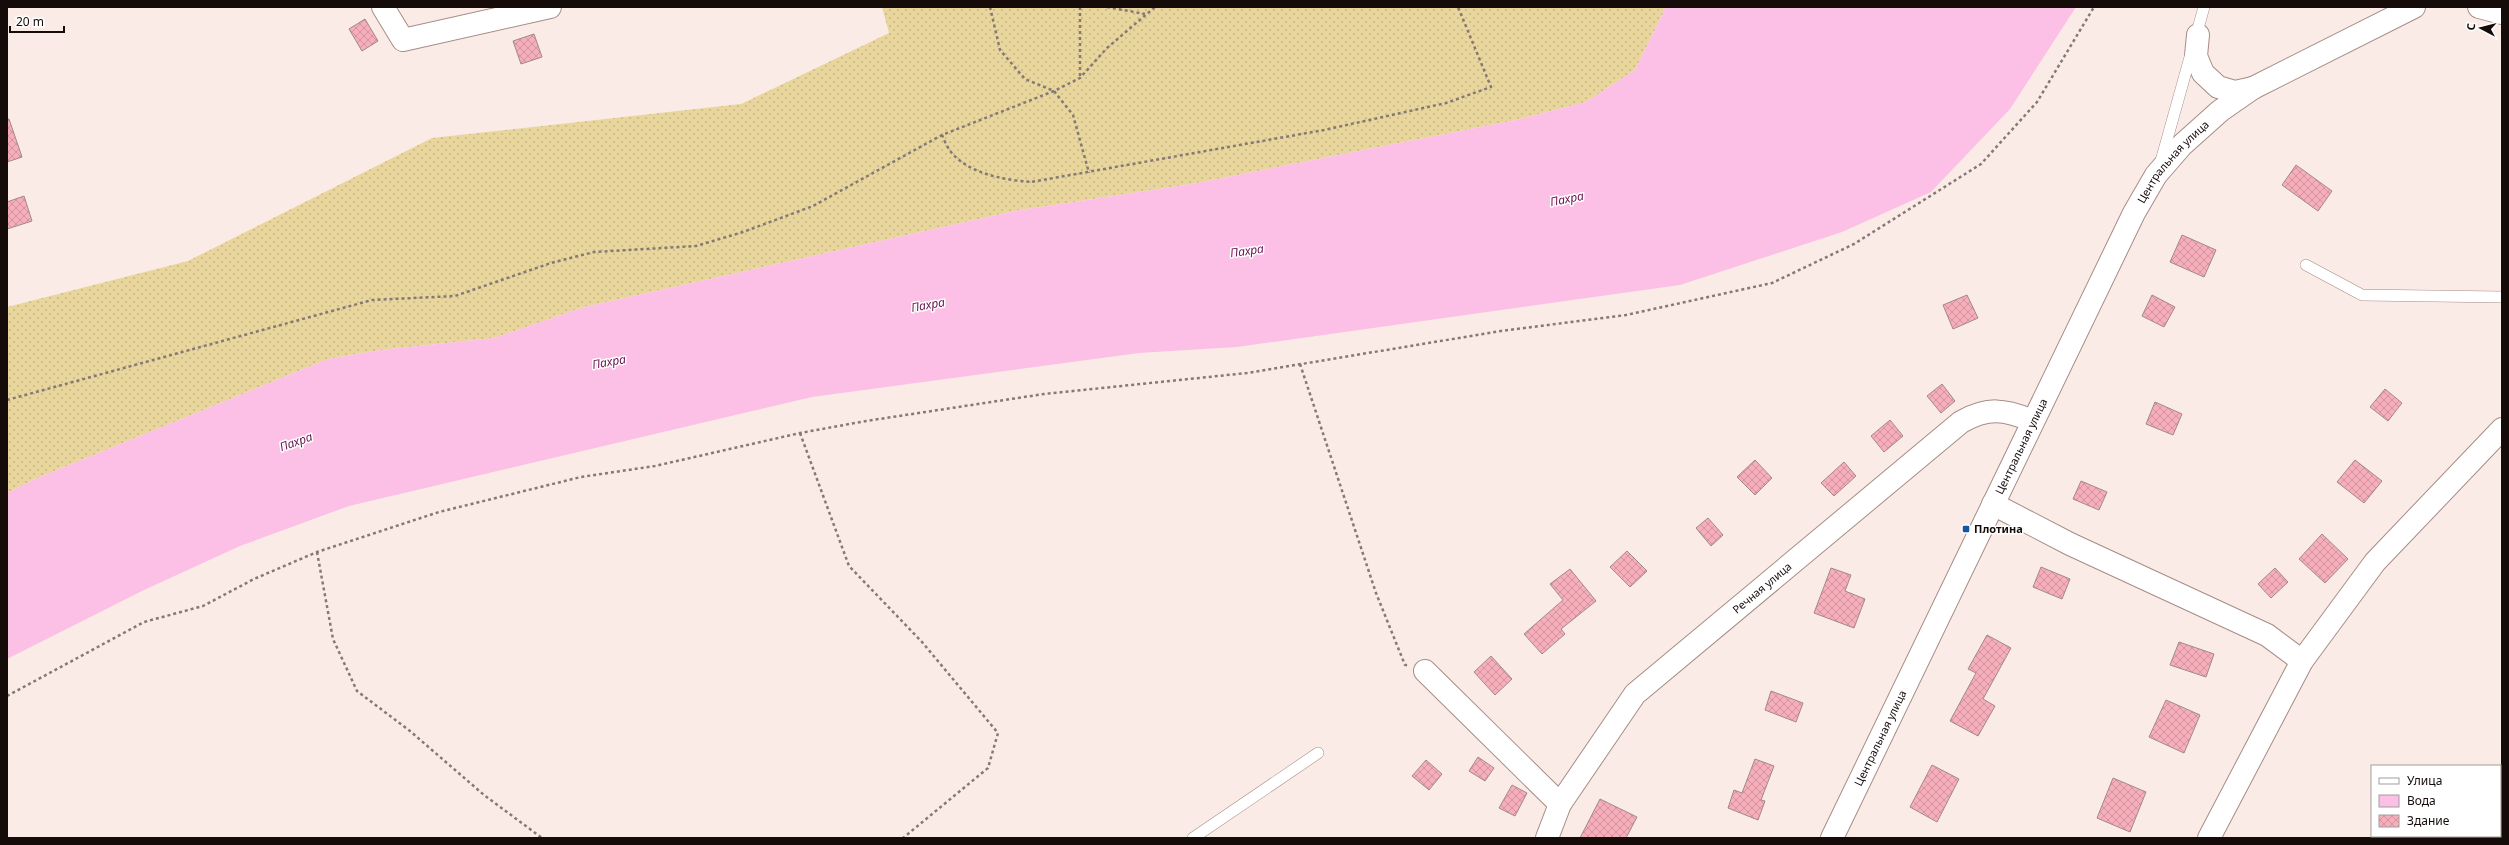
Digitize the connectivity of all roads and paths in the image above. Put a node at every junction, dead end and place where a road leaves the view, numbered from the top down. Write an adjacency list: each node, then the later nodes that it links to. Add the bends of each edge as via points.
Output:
1 (383, 7): 2 (street, via 403,40)
2 (550, 7)
3 (990, 7): 17 (path, via 1000,50 1025,79)
4 (1080, 7): 15 (path)
5 (1107, 7): 13 (path)
6 (1155, 7): 13 (path)
7 (1458, 7): 19 (path, via 1491,87 1446,103 1324,130)
8 (2094, 7): 23 (path, via 2037,102 1981,164 1854,244 1772,283 1626,315 1501,331)
9 (2204, 7): 14 (lane)
10 (2414, 7): 16 (street)
11 (2479, 7): 12 (street)
12 (2502, 13)
13 (1146, 14): 15 (path, via 1107,48)
14 (2198, 34): 16 (street, via 2196,56 2203,73 2218,87 2235,92); 20 (lane)
15 (1080, 78): 17 (path)
16 (2253, 88): 20 (street, Центральная улица, via 2220,111 2182,145)
17 (1054, 91): 18 (path); 19 (path, via 1073,115)
18 (942, 135): 19 (path, via 951,152 963,162 1006,180 1031,182); 24 (path, via 813,206 696,246 594,252 551,263 456,296 372,300)
19 (1089, 173)
20 (2156, 175): 25 (street, Центральная улица, via 2134,213)
21 (2306, 265): 22 (lane, via 2362,295)
22 (2502, 297)
23 (1300, 364): 27 (path, via 1218,377 1044,394); 31 (path, via 1376,594 1405,664)
24 (7, 400)
25 (2033, 421): 28 (street, Центральная улица); 34 (street, Речная улица, via 1998,410 1979,412 1961,422 1635,694)
26 (2502, 429): 30 (street, via 2375,562)
27 (800, 432): 29 (path, via 655,466 581,476 439,512); 36 (path, via 849,566 922,642 998,733 988,768)
28 (1993, 504): 30 (street, via 2070,544 2267,635); 39 (street, Центральная улица)
29 (317, 552): 32 (path, via 254,579 203,606 144,622); 35 (path, via 333,639 357,691 410,731 484,795)
30 (2302, 661): 40 (street)
31 (1426, 670): 34 (street)
32 (7, 696)
33 (1318, 754): 37 (lane)
34 (1560, 804): 38 (street, Речная улица)
35 (542, 838)
36 (903, 838)
37 (1193, 838)
38 (1547, 838)
39 (1832, 838)
40 (2209, 838)

